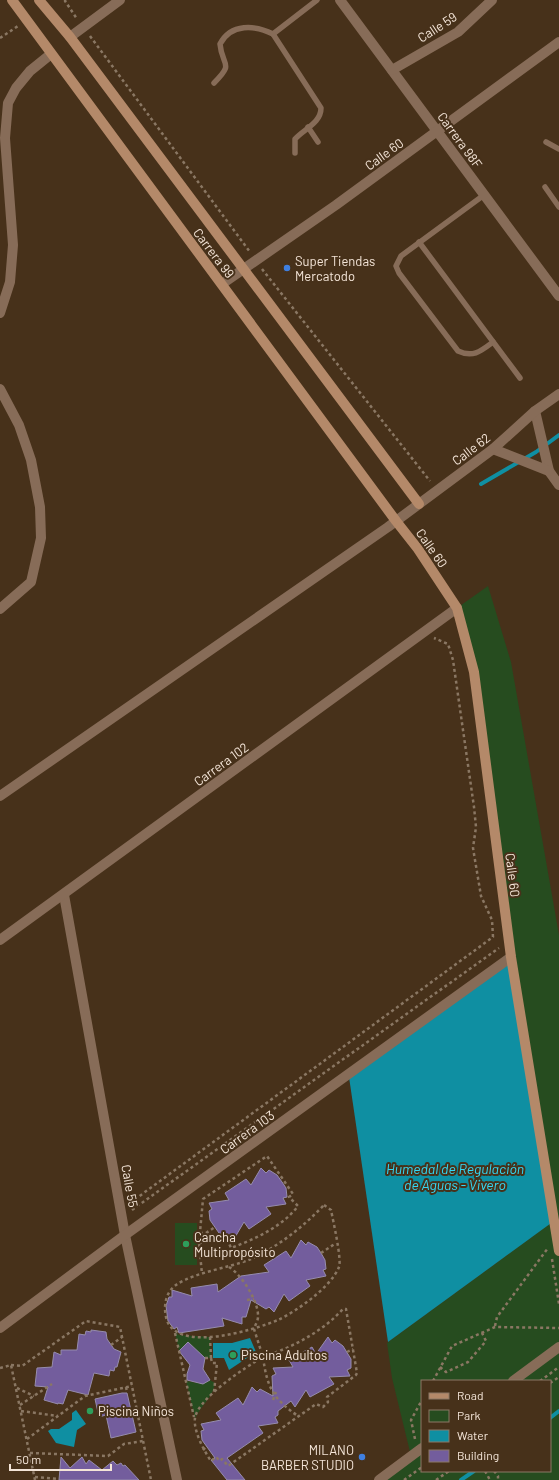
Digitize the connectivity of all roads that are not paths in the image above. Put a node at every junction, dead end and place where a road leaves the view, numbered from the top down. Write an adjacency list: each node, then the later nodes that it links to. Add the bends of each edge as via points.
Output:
1 (12, 0): 10 (street, Carrera 99)
2 (39, 0): 8 (street, Carrera 99)
3 (120, 0): 8 (street)
4 (318, 0): 7 (lane)
5 (340, 0): 11 (street, Carrera 98F)
6 (492, 0): 11 (street, Calle 59, via 458,32)
7 (273, 34): 12 (lane, via 250,26 240,28 222,39 220,48 226,71); 13 (lane, via 321,108 318,120)
8 (70, 37): 23 (street, Carrera 99)
9 (559, 42): 14 (street, Calle 60)
10 (51, 54): 24 (street, Carrera 99); 26 (street, via 30,71 8,103 5,138 13,245 10,282)
11 (392, 70): 14 (street, Carrera 98F)
12 (214, 83)
13 (308, 127): 15 (lane); 18 (lane, via 295,139)
14 (437, 131): 20 (street, Carrera 98F); 23 (street, Calle 60)
15 (318, 142)
16 (546, 142): 17 (lane)
17 (559, 149)
18 (295, 153)
19 (545, 187): 21 (lane)
20 (484, 194): 22 (lane); 25 (street, Carrera 98F)
21 (559, 207)
22 (419, 242): 27 (lane); 27 (lane, via 400,256 397,262 397,269 408,285 458,351 476,354)
23 (243, 270): 24 (street, Calle 60); 35 (street, Carrera 99)
24 (222, 284): 36 (street, Carrera 99)
25 (559, 296)
26 (0, 313)
27 (493, 342): 28 (lane)
28 (520, 378)
29 (0, 389): 38 (street, via 19,425 31,460 40,507 42,538 31,582)
30 (559, 394): 31 (street, Calle 62)
31 (535, 411): 32 (street, Calle 62); 33 (street)
32 (493, 449): 33 (street); 35 (street, Calle 62)
33 (549, 471): 34 (street)
34 (559, 485)
35 (419, 504): 36 (street, Calle 62)
36 (396, 521): 37 (street, Calle 60); 39 (street, Calle 62)
37 (457, 608): 40 (street, Carrera 102); 42 (street, Calle 60, via 475,674)
38 (0, 609)
39 (0, 796)
40 (64, 895): 41 (street, Carrera 102); 43 (street, Calle 55)
41 (0, 940)
42 (511, 958): 43 (street, Carrera 103); 44 (street, Calle 60)
43 (126, 1235): 45 (street, Carrera 103); 49 (street, Calle 55)
44 (559, 1251)
45 (0, 1328)
46 (559, 1347): 47 (street)
47 (514, 1380)
48 (420, 1450): 50 (street)
49 (177, 1480)
50 (378, 1480)

